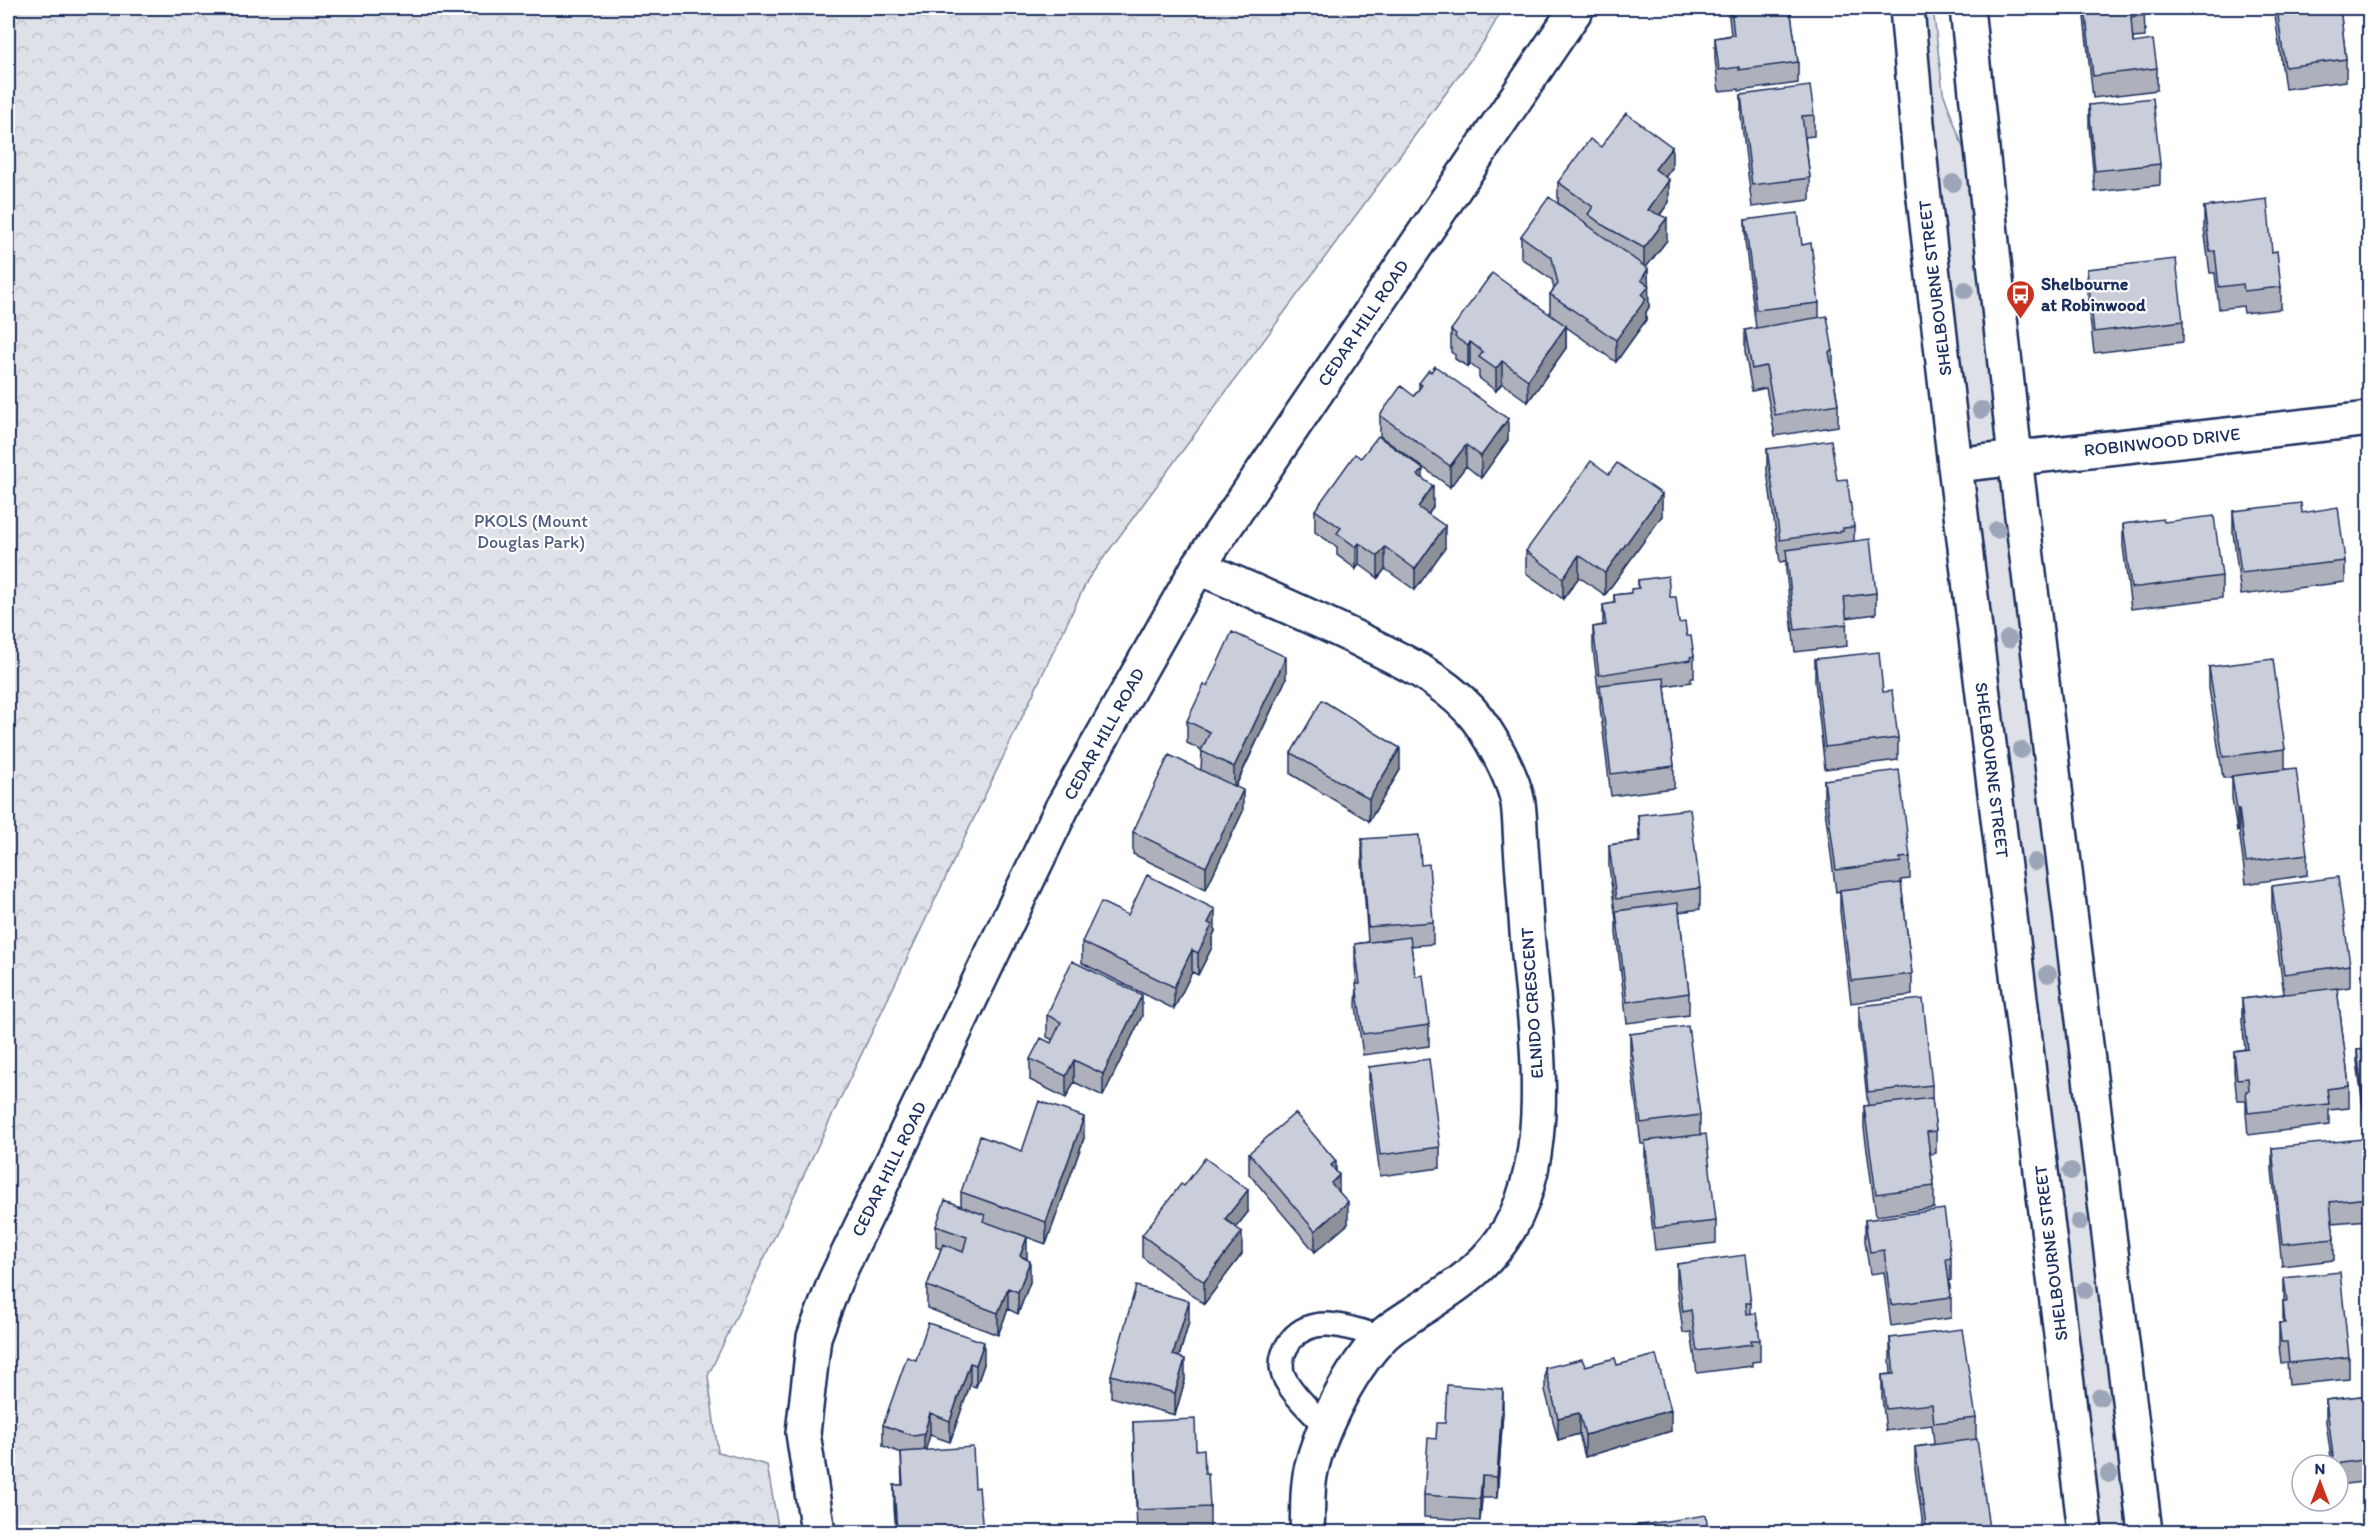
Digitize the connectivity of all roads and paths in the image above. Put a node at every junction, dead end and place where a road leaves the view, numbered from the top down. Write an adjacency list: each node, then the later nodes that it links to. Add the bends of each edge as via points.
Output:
1 (1576, 8): 7 (street, CEDAR HILL ROAD)
2 (1907, 8): 6 (street, SHELBOURNE STREET, via 1922,181)
3 (1966, 8): 5 (street)
4 (2370, 419): 5 (street, ROBINWOOD DRIVE)
5 (2015, 458): 6 (street, ROBINWOOD DRIVE); 13 (street)
6 (1955, 465): 12 (street, SHELBOURNE STREET)
7 (1198, 567): 8 (street, ELNIDO CRESCENT, via 1408,663 1447,688 1472,712 1499,753 1518,801 1539,1104 1530,1176 1521,1207 1507,1232 1474,1272); 10 (street, CEDAR HILL ROAD, via 1062,808 835,1281 814,1337 803,1434)
8 (1381, 1337): 9 (street, ELNIDO CRESCENT, via 1365,1356); 9 (lane, via 1335,1324 1314,1325 1298,1332 1284,1348 1282,1370 1290,1387)
9 (1326, 1427): 11 (street, ELNIDO CRESCENT, via 1309,1481)
10 (818, 1533)
11 (1308, 1533)
12 (2085, 1533)
13 (2145, 1533)

